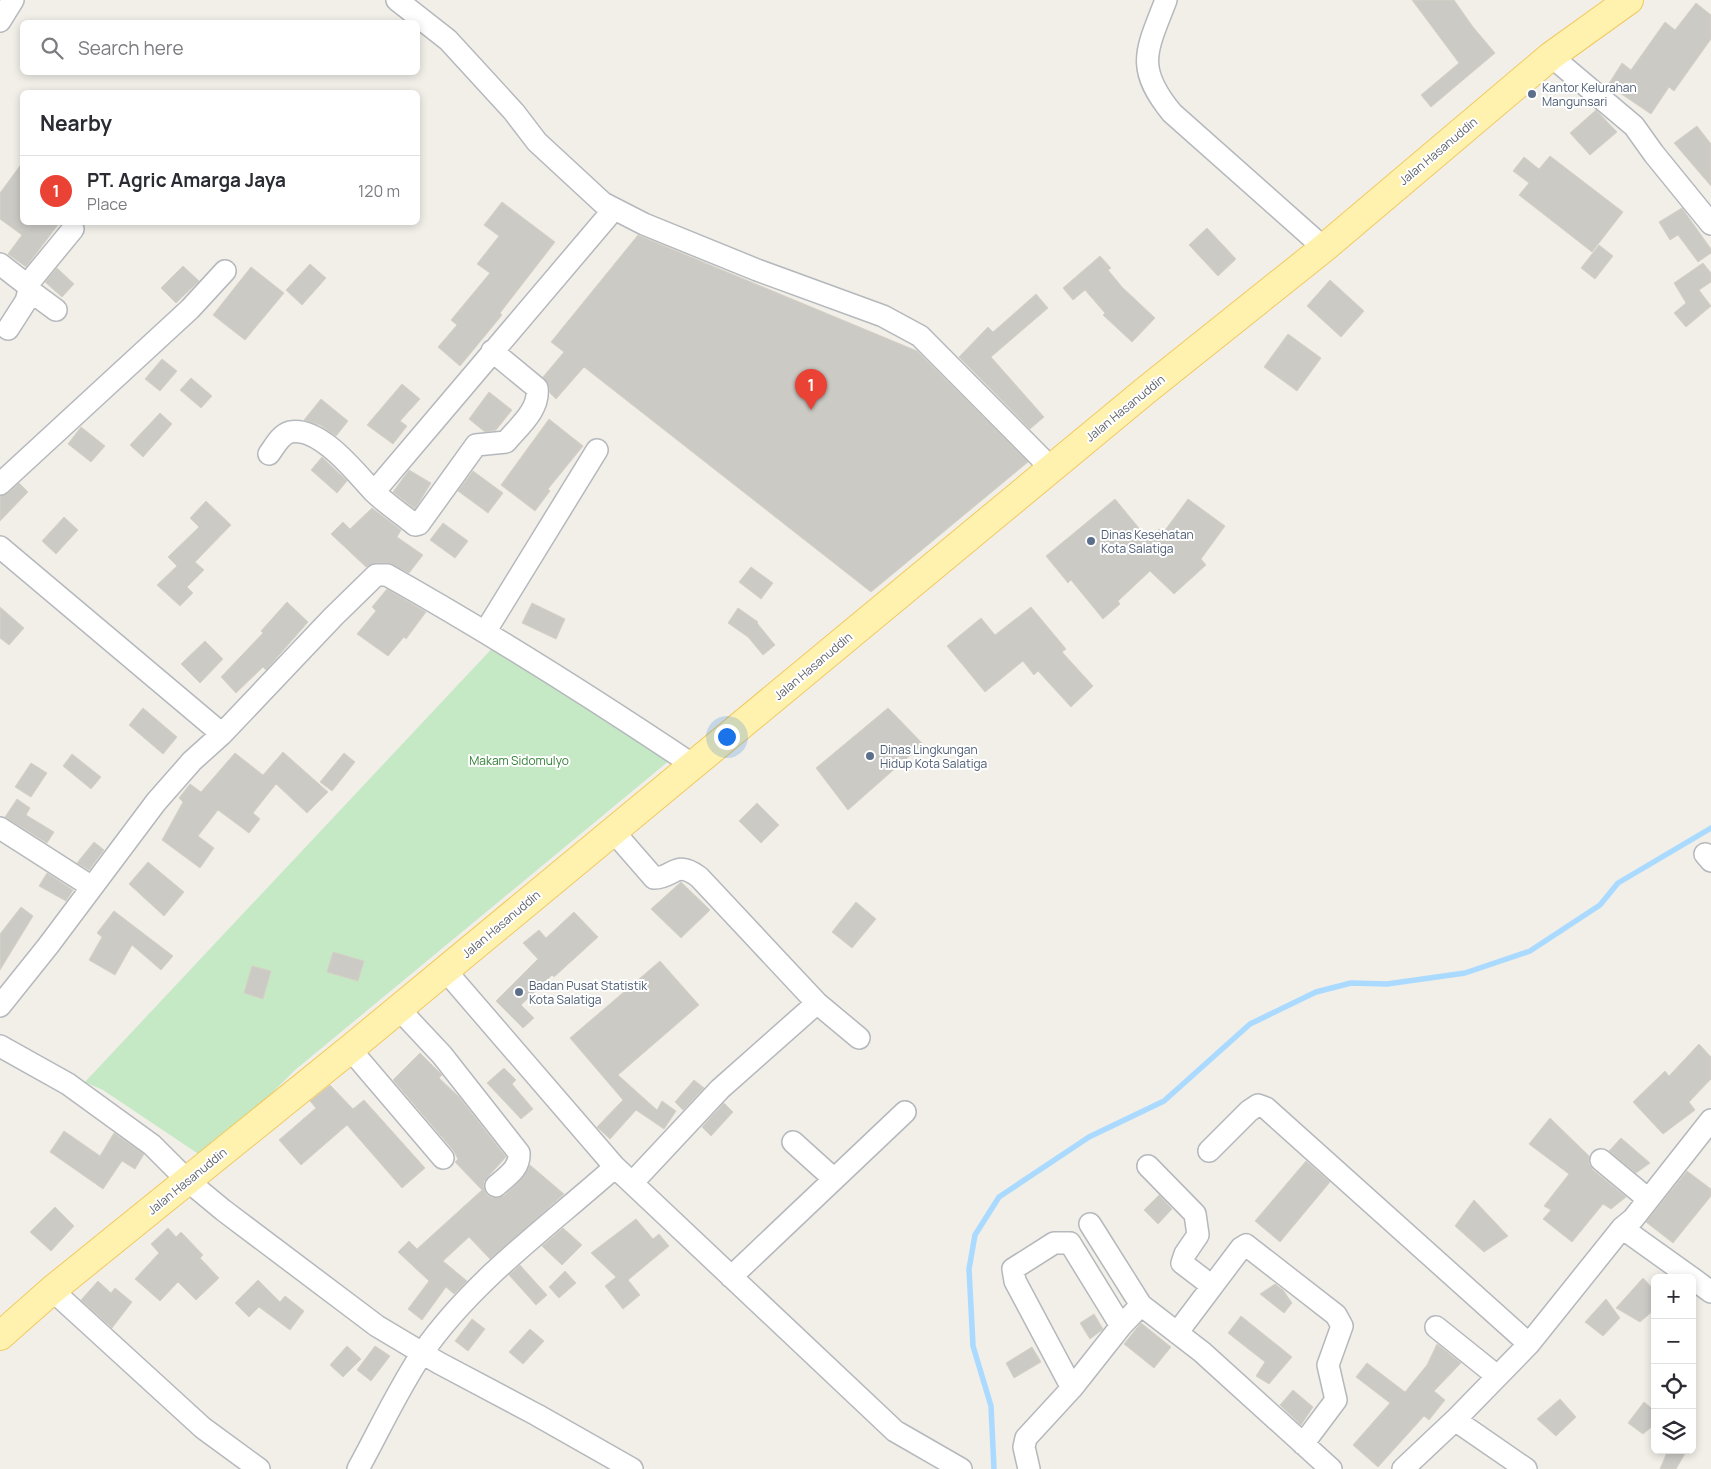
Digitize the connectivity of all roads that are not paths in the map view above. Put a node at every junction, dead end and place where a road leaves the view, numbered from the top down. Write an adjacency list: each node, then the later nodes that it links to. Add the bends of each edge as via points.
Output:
1 (13, 0): 5 (street)
2 (397, 0): 7 (street, via 448,40 538,142 603,203)
3 (1166, 0): 10 (street, via 1147,51 1147,71 1159,97 1172,113)
4 (1629, 0): 6 (main road, Jalan Hasanuddin)
5 (0, 21)
6 (1557, 51): 8 (street, via 1634,126); 10 (main road, Jalan Hasanuddin)
7 (614, 208): 16 (street); 19 (street, via 644,224 757,270 883,316 920,336)
8 (1711, 224)
9 (73, 229): 13 (street)
10 (1324, 248): 19 (main road, Jalan Hasanuddin)
11 (0, 264): 13 (street)
12 (225, 271): 20 (street, via 190,308)
13 (28, 287): 14 (street); 15 (street, via 26,301)
14 (56, 310)
15 (8, 329)
16 (492, 351): 21 (street); 21 (street, via 536,388 537,401 530,414 506,442 476,445 419,524 415,525)
17 (597, 450): 23 (street)
18 (269, 454): 21 (street, via 283,436 300,432 317,439 349,462)
19 (1051, 468): 25 (main road, Jalan Hasanuddin)
20 (0, 484)
21 (374, 492)
22 (3, 554): 24 (street)
23 (485, 632): 24 (street, via 387,575 376,575); 25 (street, via 563,678)
24 (222, 734): 28 (street, via 192,761 156,802)
25 (693, 765): 27 (main road, Jalan Hasanuddin)
26 (0, 828): 28 (street)
27 (613, 831): 29 (main road, Jalan Hasanuddin); 30 (street, via 654,878 680,868 699,876)
28 (92, 887): 31 (street)
29 (445, 970): 32 (main road, Jalan Hasanuddin); 43 (street)
30 (817, 1002): 33 (street); 46 (street, via 720,1089)
31 (0, 1006)
32 (398, 1008): 35 (main road, Jalan Hasanuddin); 47 (street, via 442,1055 519,1153 515,1169)
33 (859, 1038)
34 (0, 1046): 45 (street, via 68,1084 152,1146)
35 (350, 1049): 40 (street); 45 (main road, Jalan Hasanuddin)
36 (905, 1112): 44 (street)
37 (1711, 1120): 48 (street)
38 (793, 1142): 44 (street)
39 (1209, 1151): 62 (street, via 1249,1110 1258,1106 1266,1108)
40 (443, 1158)
41 (1601, 1160): 48 (street)
42 (1148, 1166): 54 (street, via 1195,1214 1198,1236 1182,1263)
43 (615, 1167): 46 (street); 63 (street, via 499,1268)
44 (834, 1179): 52 (street)
45 (188, 1181): 55 (main road, Jalan Hasanuddin); 63 (street, via 377,1326)
46 (632, 1183): 52 (street)
47 (496, 1186)
48 (1648, 1199): 50 (street)
49 (1090, 1224): 57 (street)
50 (1622, 1228): 51 (street); 62 (street)
51 (1686, 1274)
52 (731, 1277): 71 (street, via 895,1431)
53 (1696, 1281): 56 (street)
54 (1212, 1286): 60 (street); 67 (street, via 1246,1245 1336,1314 1342,1326 1328,1365 1336,1400)
55 (52, 1290): 61 (main road, Jalan Hasanuddin); 68 (street, via 203,1428)
56 (1711, 1292)
57 (1141, 1305): 58 (street); 60 (street)
58 (1121, 1326): 65 (street); 65 (street, via 1070,1243 1054,1243 1013,1269 1015,1280)
59 (1436, 1327): 64 (street)
60 (1177, 1333): 67 (street)
61 (0, 1336)
62 (1529, 1344): 64 (street)
63 (422, 1353): 69 (street); 70 (street)
64 (1497, 1376): 66 (street)
65 (1072, 1388): 72 (street, via 1026,1438 1024,1448)
66 (1455, 1420): 74 (street); 75 (street)
67 (1303, 1444): 73 (street)
68 (259, 1469)
69 (358, 1469)
70 (632, 1469)
71 (961, 1469)
72 (1028, 1469)
73 (1331, 1469)
74 (1402, 1469)
75 (1525, 1469)

